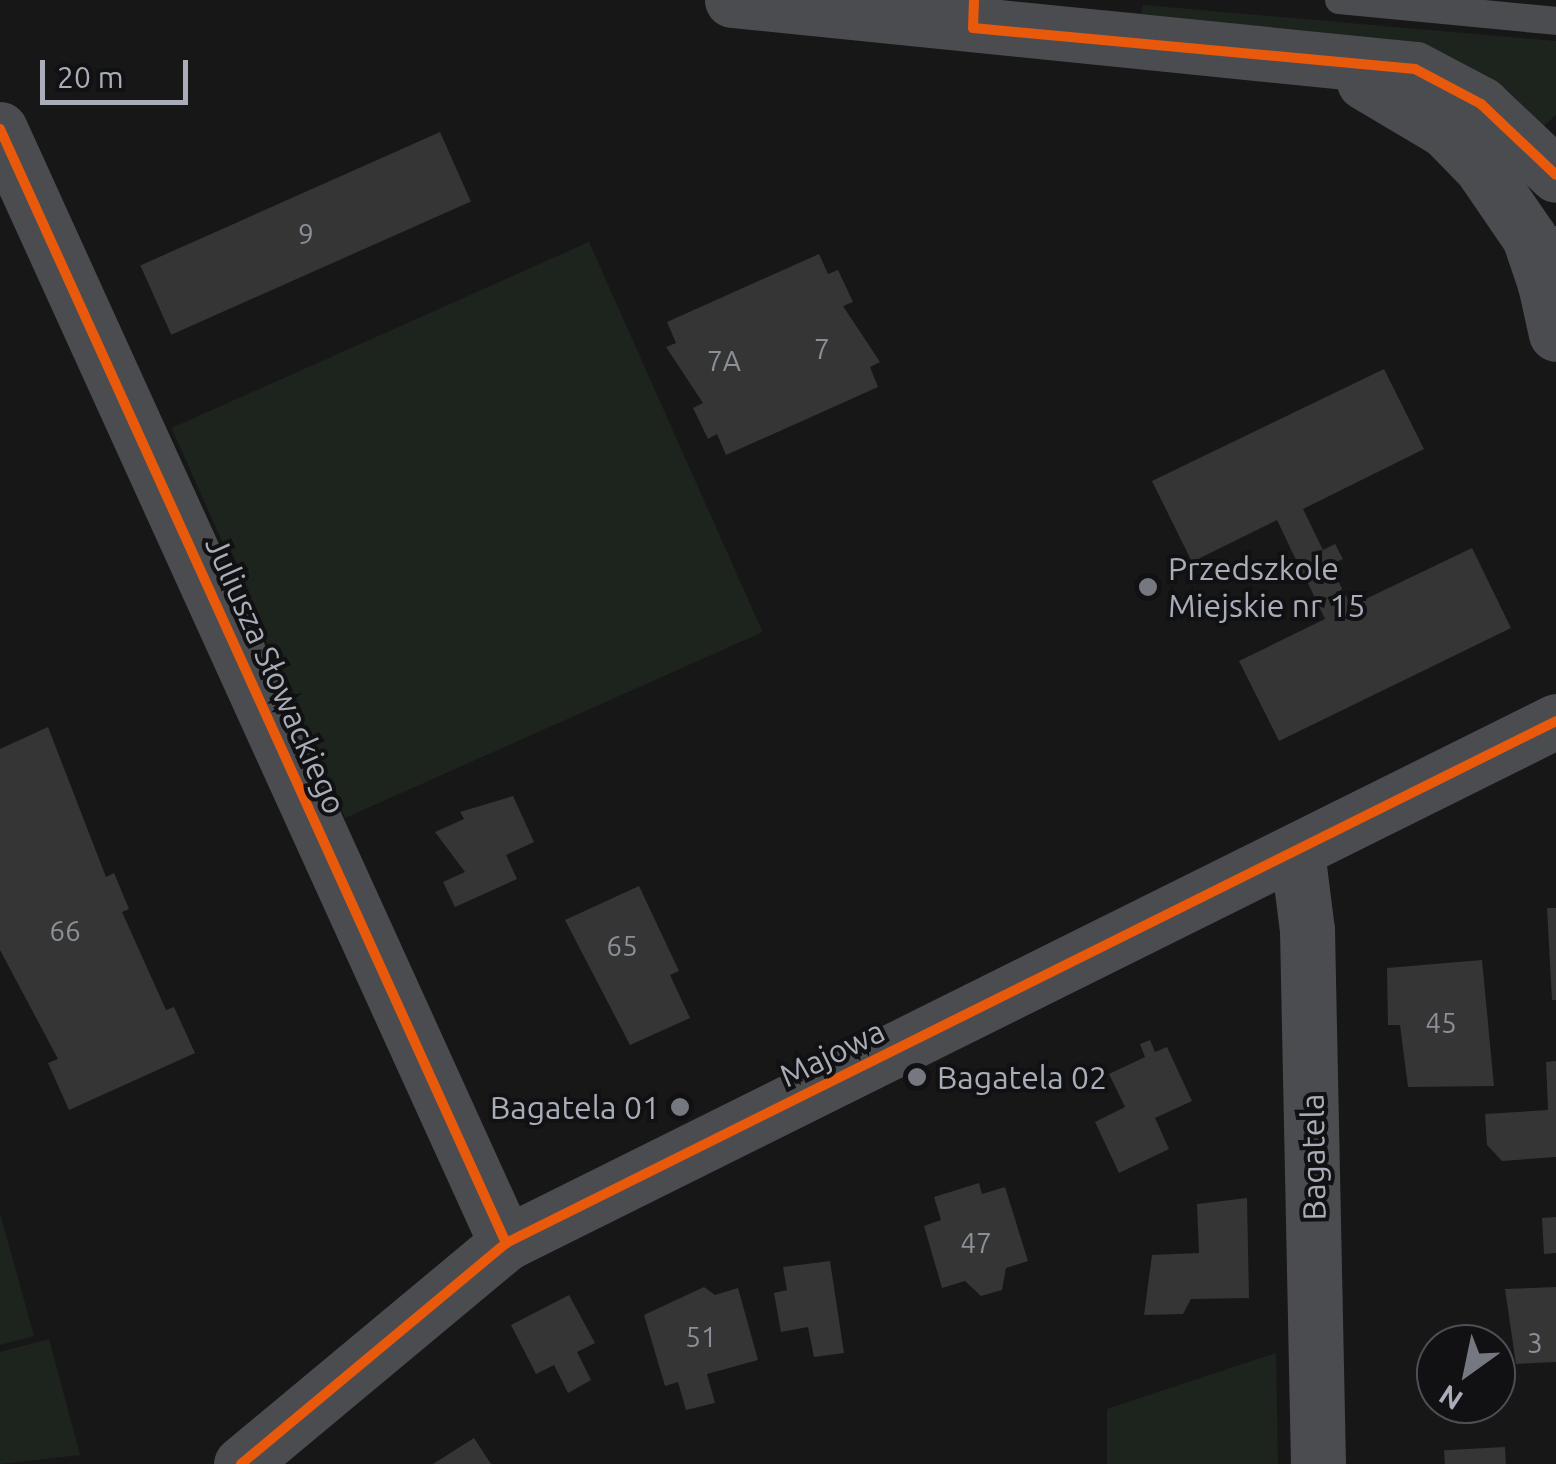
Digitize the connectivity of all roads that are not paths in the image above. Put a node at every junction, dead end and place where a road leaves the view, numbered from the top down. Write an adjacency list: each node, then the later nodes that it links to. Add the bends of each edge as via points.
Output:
1 (732, 0): 3 (street)
2 (1339, 0): 4 (lane)
3 (974, 14): 5 (street)
4 (1556, 22)
5 (1320, 63): 7 (street, via 1415,69 1481,104); 8 (street, via 1387,92 1444,130 1508,203)
6 (0, 129): 12 (street, Juliusza Słowackiego)
7 (1556, 176)
8 (1552, 290)
9 (1556, 691): 10 (street)
10 (1522, 735): 11 (street, Majowa)
11 (1297, 851): 12 (street, Majowa); 14 (street, Bagatela, via 1308,930)
12 (506, 1242): 13 (street, Majowa)
13 (241, 1464)
14 (1318, 1464)

